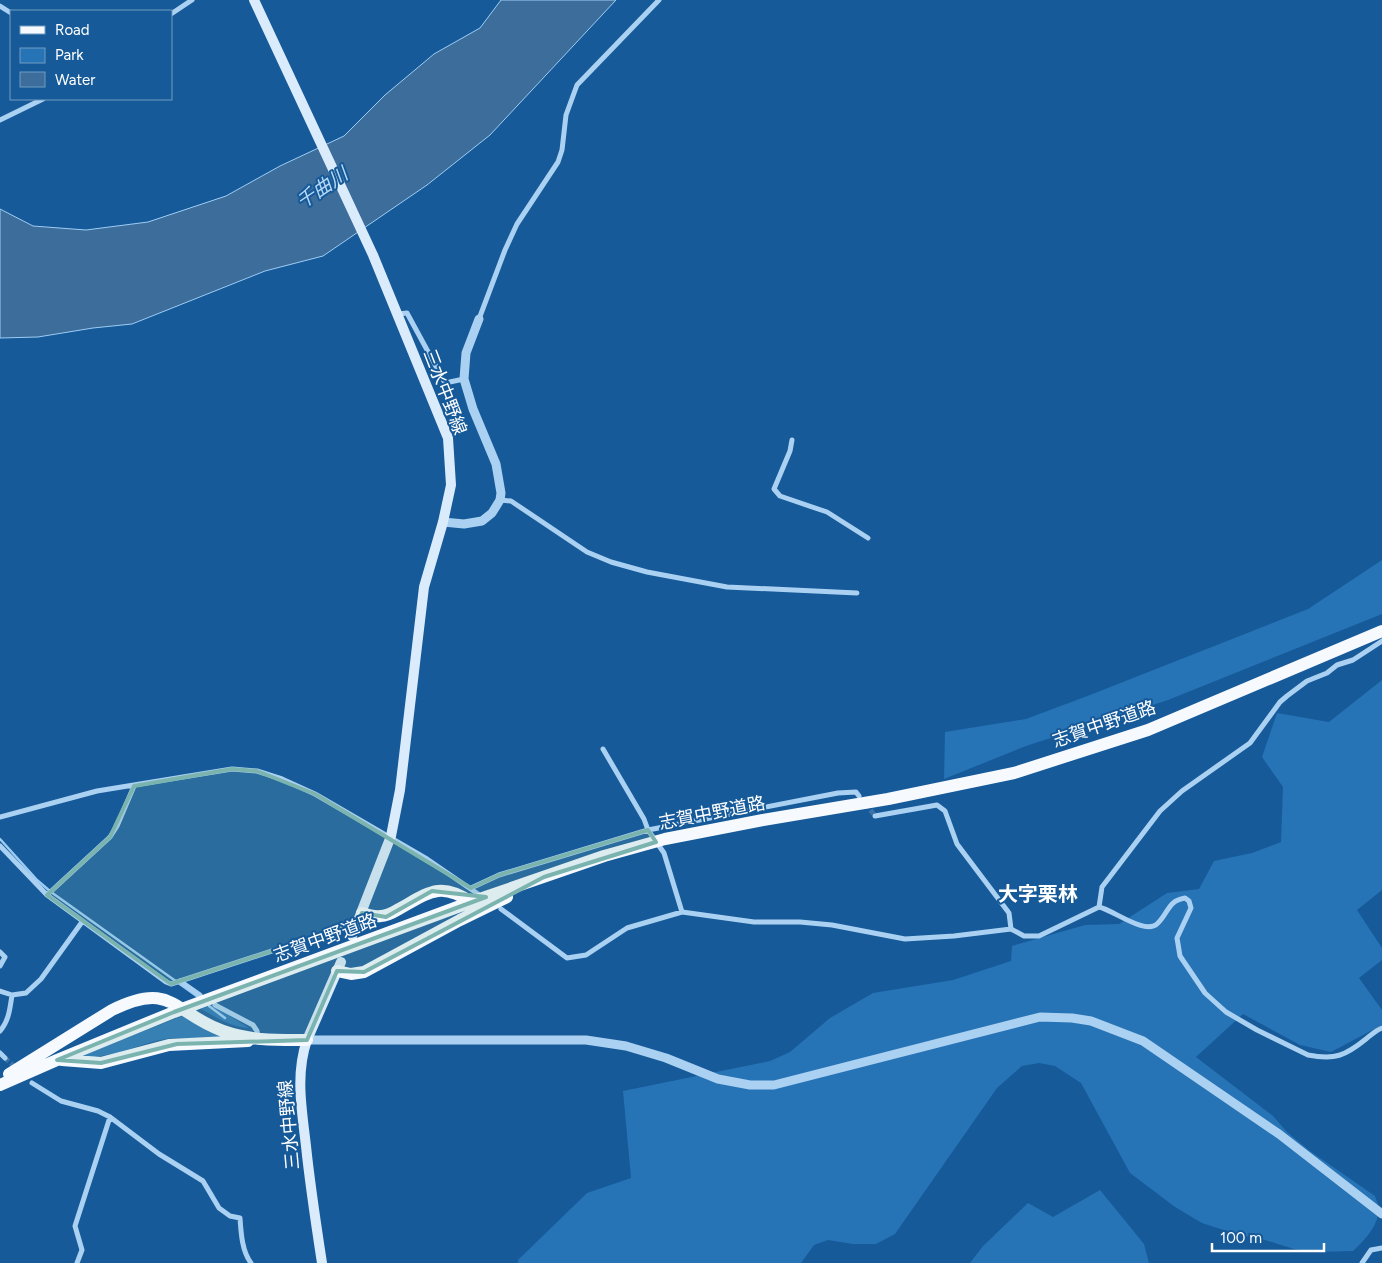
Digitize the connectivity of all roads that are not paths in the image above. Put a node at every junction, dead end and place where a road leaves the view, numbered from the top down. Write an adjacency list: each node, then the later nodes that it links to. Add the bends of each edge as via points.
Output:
1 (192, 0): 4 (street)
2 (254, 0): 7 (main road, 三水中野線)
3 (659, 0): 8 (street, via 577,85 566,115 558,162 517,224)
4 (172, 13)
5 (41, 100): 6 (street)
6 (0, 120)
7 (397, 314): 9 (street, via 407,313 445,384); 12 (main road, 三水中野線, via 448,438 451,485)
8 (479, 319): 9 (street, via 466,353)
9 (464, 379): 11 (street, via 496,464)
10 (792, 440): 13 (street, via 774,489 780,496 827,512)
11 (500, 500): 12 (street, via 482,521 464,524); 14 (street, via 511,501 587,552 647,572 727,587)
12 (443, 522): 23 (main road, 三水中野線, via 424,586 400,790)
13 (868, 538)
14 (857, 593)
15 (1382, 631): 25 (main road, 志賀中野道路, via 1148,730 1014,772 647,844)
16 (1382, 641): 29 (street, via 1353,660 1307,681 1280,702 1250,742 1160,811 1102,887)
17 (603, 749): 22 (street)
18 (134, 786): 21 (street, via 97,791); 23 (street, via 232,769 257,771 315,794); 27 (street, via 110,837)
19 (859, 796): 22 (street, via 856,792 838,793)
20 (875, 816): 34 (street, via 937,805 945,811 957,844 1009,913)
21 (0, 817)
22 (648, 830): 26 (street, via 499,875); 31 (street, via 664,853)
23 (391, 836): 26 (street); 32 (main road, 三水中野線)
24 (0, 846): 27 (street)
25 (544, 877): 28 (main road, 志賀中野道路); 38 (main road, via 371,969 351,974)
26 (471, 888): 28 (street)
27 (47, 895): 33 (street)
28 (474, 898): 32 (main road, via 438,890 383,916); 42 (main road, 志賀中野道路)
29 (1099, 907): 34 (street, via 1039,936 1024,936); 44 (street, via 1145,928 1158,924 1172,904 1185,898 1191,908 1177,938 1180,956 1205,993 1226,1012 1308,1055 1331,1057 1348,1053)
30 (501, 910): 31 (street, via 567,958 586,955 627,928)
31 (682, 912): 34 (street, via 754,922 832,924 905,939)
32 (362, 913): 35 (main road, 三水中野線)
33 (82, 922): 39 (street, via 166,982); 41 (street, via 41,979 26,993)
34 (1011, 929)
35 (353, 933): 39 (street, via 345,927)
36 (0, 952): 37 (street, via 5,957)
37 (0, 966)
38 (339, 966): 47 (main road, 三水中野線)
39 (178, 982): 42 (street)
40 (0, 991): 41 (street)
41 (12, 995): 45 (street, via 9,1014)
42 (198, 1000): 50 (main road, 志賀中野道路)
43 (215, 1005): 46 (street, via 253,1025)
44 (1382, 1028)
45 (0, 1031)
46 (258, 1040): 47 (main road); 50 (main road, via 169,1045 100,1064); 51 (main road, via 222,1031 164,999 144,998 112,1010)
47 (306, 1040): 55 (street, via 586,1040 626,1046 718,1079 750,1085 774,1085 1040,1017 1091,1021 1143,1041 1279,1134); 59 (main road, 三水中野線, via 299,1084)
48 (0, 1053): 49 (street)
49 (5, 1058)
50 (57, 1060): 53 (main road, 志賀中野道路)
51 (0, 1080)
52 (32, 1083): 54 (street, via 61,1101)
53 (0, 1085)
54 (110, 1116): 57 (street, via 75,1226 82,1250); 58 (street, via 159,1154 203,1181 219,1208 240,1218)
55 (1382, 1214)
56 (1382, 1248): 60 (street, via 1371,1250)
57 (77, 1263)
58 (251, 1263)
59 (322, 1263)
60 (1362, 1263)

